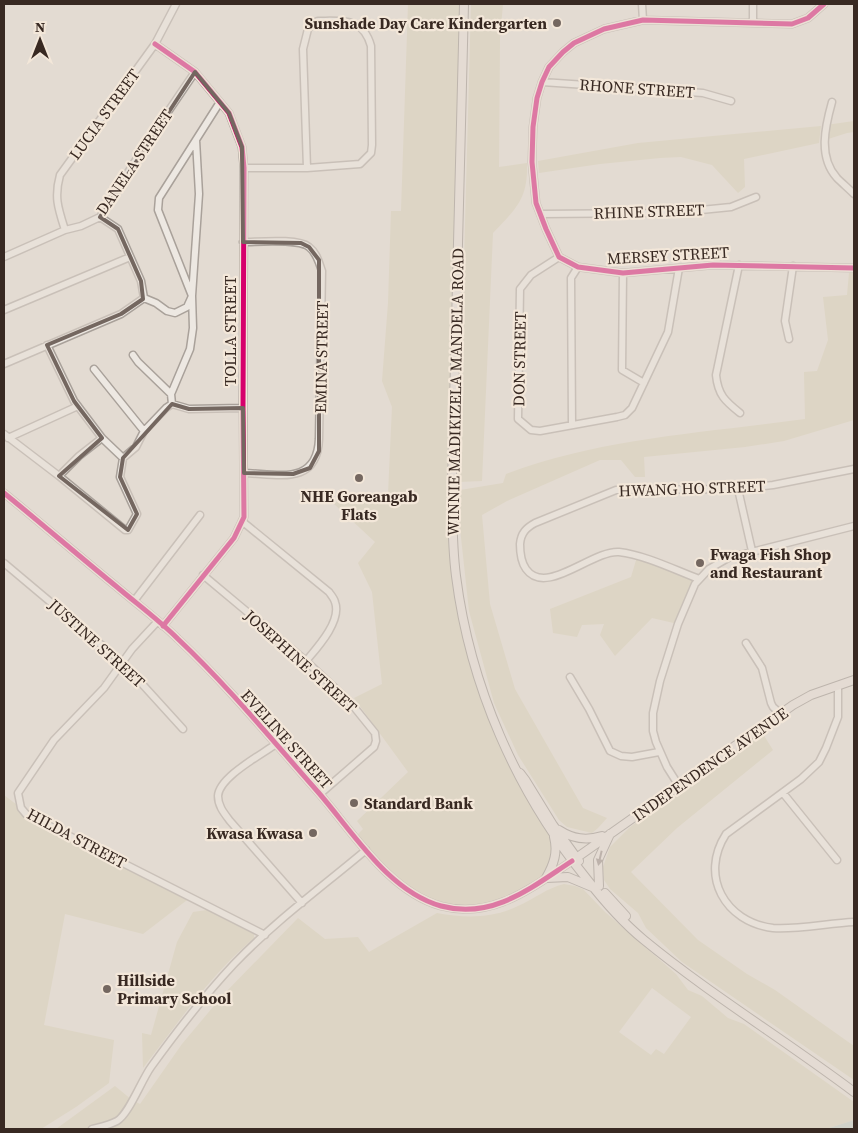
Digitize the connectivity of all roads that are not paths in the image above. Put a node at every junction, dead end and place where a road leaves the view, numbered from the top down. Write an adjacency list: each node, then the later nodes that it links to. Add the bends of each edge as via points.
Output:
1 (176, 4): 8 (street, LUCIA STREET)
2 (464, 4): 75 (main road, WINNIE MADIKIZELA MANDELA ROAD, via 452,483 454,549 460,601 481,687)
3 (642, 4): 6 (street)
4 (753, 4): 7 (street)
5 (824, 4): 7 (street, via 808,18 792,24)
6 (643, 20): 7 (street); 10 (street, via 604,29 574,43 549,68)
7 (753, 23)
8 (155, 44): 9 (street, TOLLA STREET); 21 (street, LUCIA STREET, via 60,175 56,202)
9 (195, 72): 12 (street, TOLLA STREET); 20 (street, DANELA STREET)
10 (542, 82): 11 (street, RHONE STREET, via 703,93); 19 (street, via 532,128 534,189)
11 (731, 101)
12 (220, 102): 14 (street); 15 (street, TOLLA STREET, via 238,134)
13 (832, 102): 17 (street, via 825,140 828,162 837,178)
14 (196, 139): 32 (street, via 199,194); 32 (street, via 159,198 158,210)
15 (244, 168): 16 (street); 22 (street, TOLLA STREET)
16 (306, 168): 16 (street, via 305,40 313,23 346,21 358,25 369,38 371,46 371,153 360,164)
17 (854, 194)
18 (756, 197): 19 (street, RHINE STREET, via 730,206 691,211)
19 (540, 214): 23 (street)
20 (100, 217): 21 (street, DANELA STREET); 25 (street, via 118,229)
21 (65, 230): 24 (street, DANELA STREET)
22 (243, 242): 44 (street, TOLLA STREET); 52 (street, EMINA STREET, via 300,243 316,255 322,271 319,451 310,468 301,473)
23 (558, 256): 28 (street, MERSEY STREET); 46 (street, DON STREET, via 531,275 520,289 518,419 531,430 540,431)
24 (4, 257)
25 (130, 257): 33 (street, via 141,281); 34 (street)
26 (739, 265): 27 (street, MERSEY STREET); 29 (street, MERSEY STREET); 45 (street, via 716,375 721,396)
27 (793, 266): 30 (street, MERSEY STREET); 35 (street, via 785,321)
28 (578, 267): 31 (street, MERSEY STREET); 46 (street, via 571,278)
29 (679, 268): 31 (street, MERSEY STREET); 40 (street, DON STREET, via 668,332)
30 (854, 268)
31 (623, 273): 40 (street, via 622,370)
32 (192, 296): 33 (street, via 187,307 176,313); 41 (street, via 190,349)
33 (144, 298): 36 (street, via 121,314)
34 (4, 310)
35 (789, 339)
36 (48, 345): 38 (street); 43 (street)
37 (133, 355): 41 (street)
38 (4, 364)
39 (94, 369): 47 (street)
40 (644, 383): 46 (street, DON STREET, via 632,408 625,414)
41 (171, 394): 42 (street)
42 (172, 404): 44 (street, via 189,408); 47 (street)
43 (78, 406): 48 (street); 49 (street)
44 (242, 408): 52 (street, TOLLA STREET)
45 (740, 413)
46 (572, 424)
47 (144, 431): 50 (street, via 136,447)
48 (6, 436): 53 (street)
49 (102, 438): 50 (street); 53 (street)
50 (123, 458): 53 (street, via 120,477 137,514 128,530)
51 (854, 469): 54 (street, HWANG HO STREET)
52 (244, 473): 57 (street, TOLLA STREET)
53 (59, 476)
54 (738, 489): 59 (street); 62 (street, HWANG HO STREET, via 616,490 535,522 522,534 523,564 530,574 540,578 558,576 602,555 619,552)
55 (4, 493): 63 (street, EVELINE STREET)
56 (200, 516): 63 (street)
57 (243, 522): 61 (street, TOLLA STREET); 66 (street, via 329,592 336,603 330,628)
58 (854, 526): 59 (street)
59 (752, 551): 62 (street, via 721,561)
60 (4, 563): 67 (street, JUSTINE STREET)
61 (203, 575): 64 (street, TOLLA STREET); 66 (street, JOSEPHINE STREET)
62 (699, 579): 74 (street, via 691,590 678,624 656,697 653,730)
63 (134, 601): 64 (street, EVELINE STREET)
64 (161, 624): 67 (street, HILDA STREET, via 132,649); 73 (street, EVELINE STREET, via 199,660)
65 (746, 643): 71 (street, via 762,668 771,703)
66 (306, 661): 78 (street, JOSEPHINE STREET, via 350,702 371,727 376,740 374,747)
67 (123, 663): 72 (street, JUSTINE STREET); 89 (street, HILDA STREET, via 49,747 18,794 21,808 26,814)
68 (570, 677): 74 (street, via 610,751 632,757)
69 (854, 680): 70 (main road, INDEPENDENCE AVENUE)
70 (838, 686): 71 (main road, INDEPENDENCE AVENUE, via 810,695); 77 (street, via 838,718 824,753 810,771)
71 (781, 714): 76 (main road, INDEPENDENCE AVENUE)
72 (183, 729)
73 (276, 744): 78 (street, EVELINE STREET); 87 (street, via 223,784 218,794 219,802 230,821)
74 (659, 752): 76 (street)
75 (517, 769): 79 (main road, WINNIE MADIKIZELA MANDELA ROAD); 81 (main road, WINNIE MADIKIZELA MANDELA ROAD)
76 (678, 786): 80 (main road, INDEPENDENCE AVENUE)
77 (783, 792): 84 (street); 88 (street, via 726,834 719,845 714,873 720,894 741,916 767,926 781,928)
78 (320, 794): 82 (street, EVELINE STREET)
79 (553, 825): 80 (main road, via 578,839 595,838); 83 (main road, WINNIE MADIKIZELA MANDELA ROAD)
80 (611, 832): 83 (main road, INDEPENDENCE AVENUE); 86 (main road, one-way to 86, via 598,860)
81 (552, 834): 83 (main road, WINNIE MADIKIZELA MANDELA ROAD); 85 (main road, via 556,856)
82 (366, 850): 85 (street, EVELINE STREET, via 410,892 427,901 456,909 493,906 512,899); 87 (street)
83 (574, 859): 85 (street, EVELINE STREET); 86 (main road, WINNIE MADIKIZELA MANDELA ROAD)
84 (837, 860)
85 (546, 878): 86 (main road, via 568,877)
86 (596, 887): 90 (main road, WINNIE MADIKIZELA MANDELA ROAD, via 657,950)
87 (302, 904): 89 (street)
88 (854, 922)
89 (265, 935): 91 (street, via 229,970 164,1049 144,1077 126,1114 117,1121)
90 (854, 1092)
91 (92, 1129)

